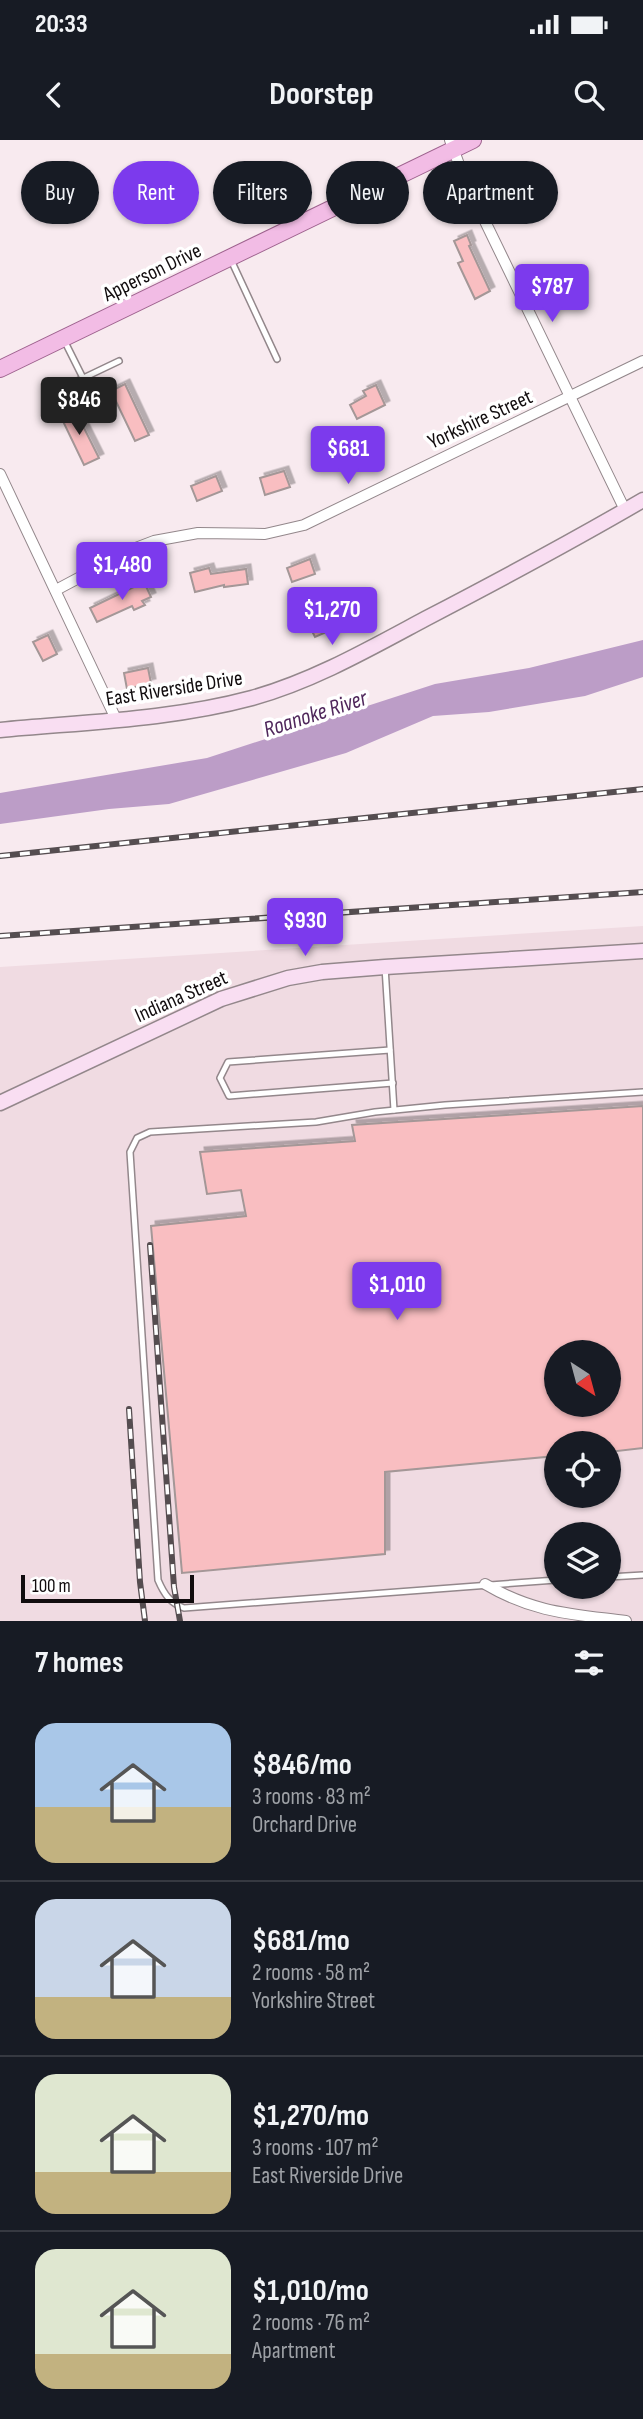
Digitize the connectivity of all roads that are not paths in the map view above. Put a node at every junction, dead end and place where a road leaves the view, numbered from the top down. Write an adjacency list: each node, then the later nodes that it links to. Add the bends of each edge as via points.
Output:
1 (473, 140): 2 (main road, Apperson Drive)
2 (451, 145): 3 (main road, Apperson Drive); 11 (street)
3 (230, 258): 4 (main road, Apperson Drive); 5 (lane)
4 (63, 339): 8 (main road, Apperson Drive); 9 (lane)
5 (277, 359)
6 (120, 361): 9 (lane)
7 (643, 361): 11 (street, Yorkshire Street)
8 (0, 369)
9 (83, 378): 10 (lane)
10 (52, 393)
11 (570, 397): 14 (street); 15 (street, Yorkshire Street, via 304,525 265,534 198,533 154,541)
12 (0, 474): 15 (street)
13 (643, 500): 14 (street, East Riverside Drive)
14 (625, 510): 16 (street, East Riverside Drive, via 366,650 287,686 224,704)
15 (56, 590): 16 (street)
16 (116, 719): 17 (street, East Riverside Drive)
17 (0, 730)
18 (643, 951): 19 (street, Indiana Street)
19 (385, 967): 20 (lane); 23 (street, Indiana Street, via 322,972 243,991)
20 (390, 1050): 21 (lane); 21 (lane, via 229,1062 219,1078 229,1096)
21 (393, 1083): 24 (lane)
22 (643, 1092): 24 (lane)
23 (0, 1103)
24 (394, 1110): 28 (lane, via 316,1122 150,1132 132,1144 158,1580 168,1598 184,1608)
25 (643, 1575): 26 (lane)
26 (621, 1576)
27 (544, 1581): 28 (lane)
28 (485, 1584): 29 (street, via 544,1610)
29 (626, 1621)

